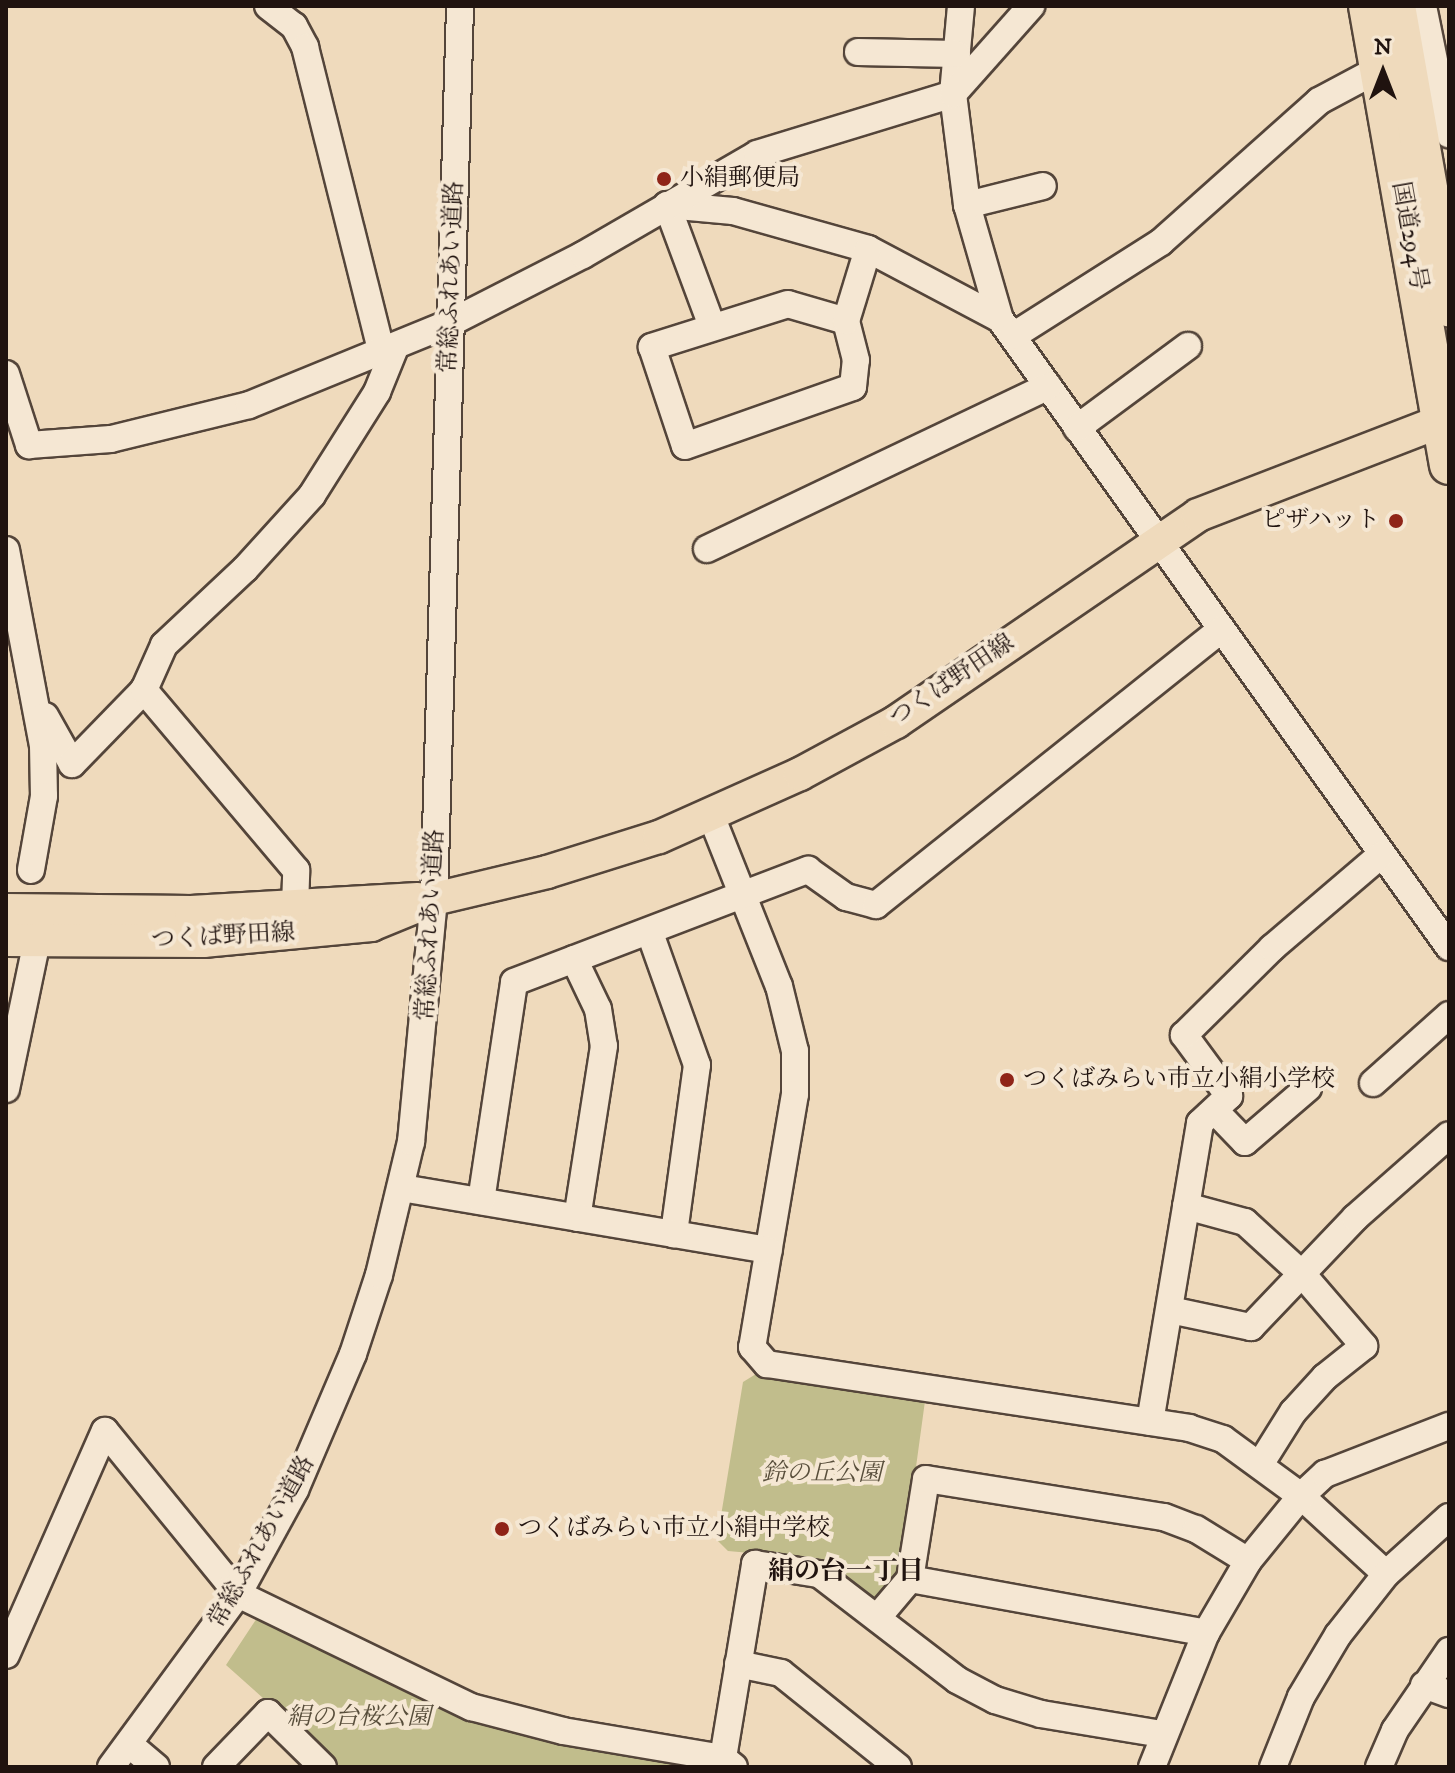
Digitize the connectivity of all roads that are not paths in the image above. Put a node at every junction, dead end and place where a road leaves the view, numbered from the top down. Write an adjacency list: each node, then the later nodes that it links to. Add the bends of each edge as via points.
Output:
1 (268, 6): 24 (street, via 294,26 305,47)
2 (460, 6): 20 (street, 常総ふれあい道路)
3 (961, 6): 9 (street)
4 (1031, 6): 12 (street)
5 (1368, 6): 10 (highway, 国道294号)
6 (1396, 6): 10 (highway, 国道294号)
7 (1423, 6): 10 (street)
8 (858, 52): 9 (street)
9 (957, 54): 12 (street)
10 (1406, 63): 11 (street); 18 (highway, 国道294号); 22 (street, via 1319,101 1161,242); 27 (highway, 国道294号)
11 (1443, 86): 13 (street)
12 (953, 94): 15 (street, via 757,154); 16 (street)
13 (1449, 134)
14 (1043, 186): 16 (street)
15 (667, 205): 17 (street, via 733,211); 20 (street); 21 (street)
16 (967, 205): 22 (street)
17 (868, 249): 19 (street); 22 (street)
18 (1449, 307)
19 (846, 321): 21 (street, via 788,304); 21 (street, via 856,360 853,387 685,446 652,347)
20 (450, 323): 24 (street); 40 (street, 常総ふれあい道路)
21 (712, 326)
22 (1006, 327): 26 (street)
23 (1188, 346): 28 (street)
24 (388, 352): 25 (street, via 249,405 187,422 111,439 45,445 29,445); 34 (street, via 365,413 312,495 245,569 164,645)
25 (6, 374)
26 (1048, 386): 28 (street); 31 (street)
27 (1445, 419): 29 (highway, 国道294号); 30 (main road, つくば野田線, via 1245,495)
28 (1077, 428): 30 (street)
29 (1449, 465)
30 (1157, 540): 33 (street); 36 (main road, つくば野田線, via 896,722 800,774)
31 (707, 549)
32 (6, 550): 35 (street)
33 (1221, 630): 37 (street); 39 (street, via 876,905 846,897 808,870)
34 (144, 690): 35 (street, via 72,764); 41 (street, via 296,870)
35 (35, 699): 38 (street, via 44,796)
36 (710, 813): 39 (street); 40 (main road, つくば野田線, via 592,858)
37 (1381, 855): 44 (street); 50 (street, via 1272,948 1184,1035 1229,1096)
38 (31, 870)
39 (744, 894): 43 (street); 57 (street, via 779,986 795,1051 795,1094)
40 (434, 899): 41 (main road, つくば野田線, via 372,898); 42 (main road, つくば野田線, via 371,925 287,936); 52 (street, 常総ふれあい道路, via 420,1087)
41 (295, 907): 42 (main road, つくば野田線)
42 (15, 928): 49 (street)
43 (650, 933): 45 (street); 56 (street, via 697,1065)
44 (1449, 947)
45 (574, 959): 53 (street, via 514,982); 55 (street, via 598,1009 604,1046)
46 (1449, 1015): 47 (street)
47 (1373, 1083)
48 (1308, 1088): 50 (street, via 1245,1142)
49 (6, 1089)
50 (1215, 1111): 54 (street, via 1200,1123)
51 (1449, 1135): 58 (street, via 1355,1218)
52 (402, 1188): 53 (street); 68 (street, 常総ふれあい道路, via 379,1275 329,1415)
53 (481, 1201): 55 (street)
54 (1186, 1206): 58 (street, via 1245,1222); 59 (street)
55 (577, 1218): 56 (street)
56 (674, 1234): 57 (street)
57 (769, 1250): 60 (street, via 752,1347 767,1364)
58 (1303, 1275): 59 (street, via 1251,1327); 62 (street, via 1364,1346 1293,1412)
59 (1170, 1310): 60 (street)
60 (1150, 1422): 62 (street, via 1223,1439)
61 (1449, 1426): 63 (street, via 1325,1474)
62 (1261, 1463): 63 (street)
63 (1301, 1496): 65 (street); 66 (street)
64 (1449, 1517): 66 (street)
65 (1248, 1561): 67 (street, via 1196,1529 1164,1517 926,1479); 70 (street)
66 (1386, 1574): 84 (street, via 1338,1635 1301,1697)
67 (910, 1579): 69 (street); 70 (street)
68 (238, 1594): 72 (street, via 105,1431); 76 (street, 常総ふれあい道路); 77 (street, via 471,1707 563,1731)
69 (877, 1618): 73 (street, via 819,1574 755,1564); 75 (street, via 957,1680 995,1700 1041,1714)
70 (1206, 1633): 75 (street)
71 (1449, 1651): 74 (street)
72 (6, 1655)
73 (738, 1664): 77 (street); 82 (street, via 781,1673)
74 (1437, 1689): 85 (street)
75 (1162, 1734): 83 (street)
76 (130, 1745): 78 (street, 常総ふれあい道路); 79 (street)
77 (728, 1762)
78 (111, 1767)
79 (156, 1767)
80 (216, 1767): 81 (street, via 268,1713)
81 (323, 1767)
82 (898, 1767)
83 (1152, 1767)
84 (1273, 1767)
85 (1379, 1767)

